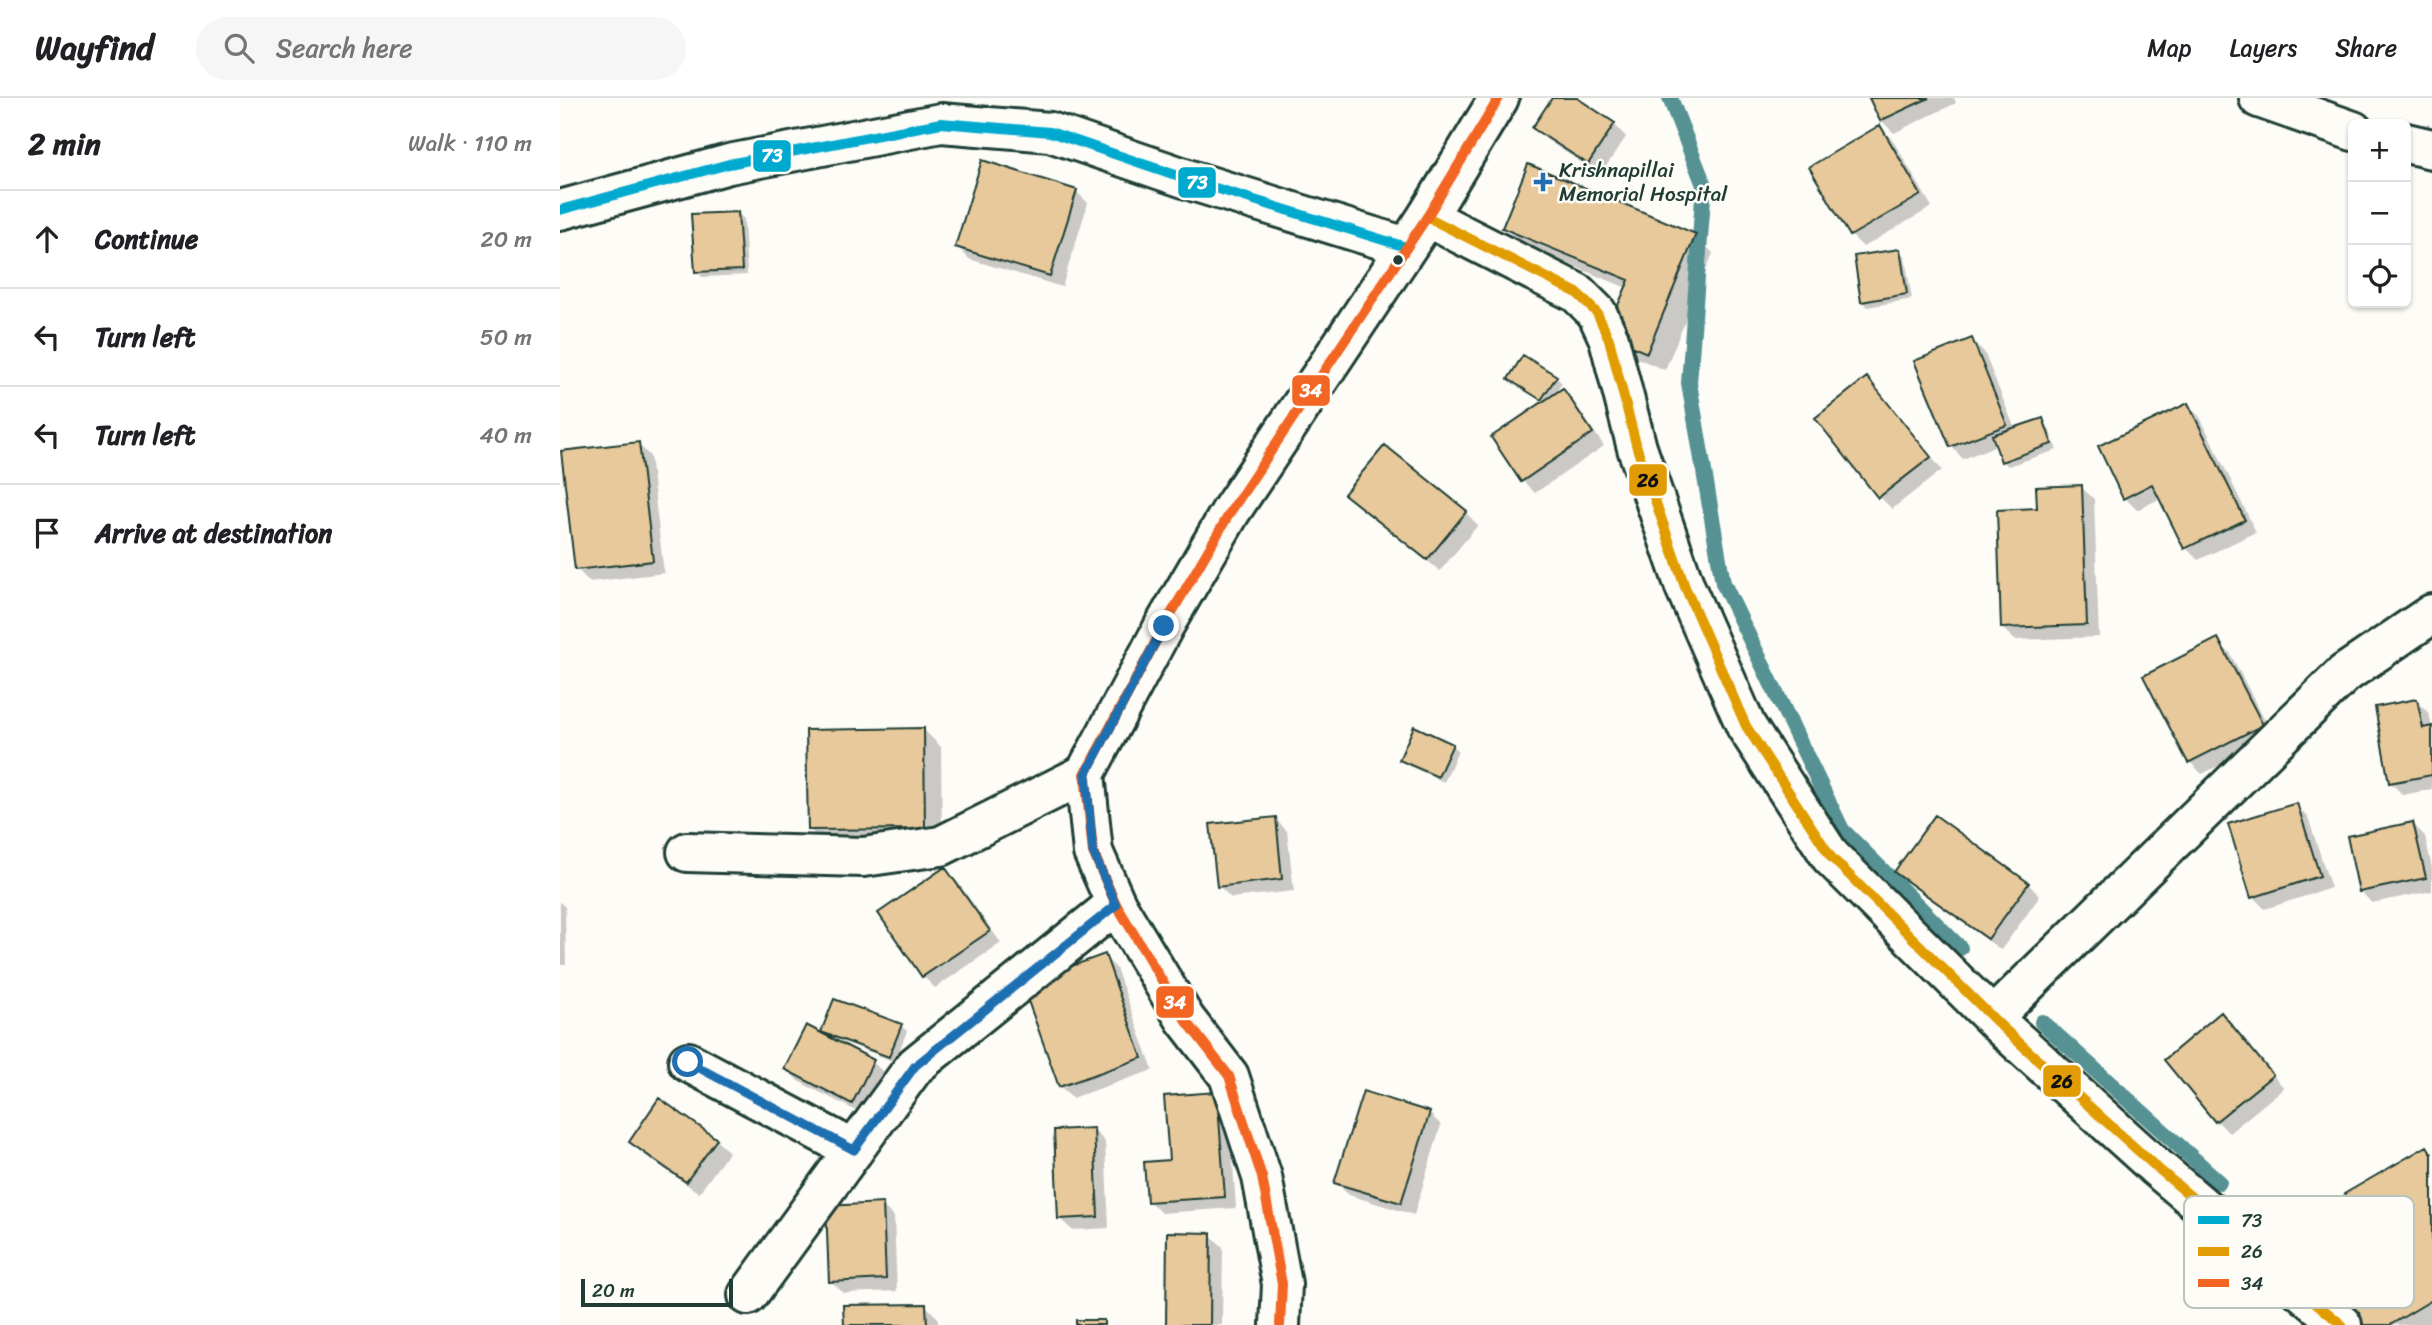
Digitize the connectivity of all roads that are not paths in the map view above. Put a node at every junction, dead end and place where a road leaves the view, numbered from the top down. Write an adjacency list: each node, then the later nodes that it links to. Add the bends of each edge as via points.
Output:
1 (1499, 98): 8 (street)
2 (2259, 98): 4 (street)
3 (1007, 113): 7 (street, via 729,163); 8 (street, via 1196,182)
4 (2348, 129)
5 (2411, 144): 6 (street)
6 (2432, 149)
7 (560, 210)
8 (1416, 232): 10 (street, via 1231,511); 13 (street, via 1577,293 1597,313 1685,587 1746,726 1831,857)
9 (2432, 614): 13 (street, via 2344,674)
10 (1086, 774): 11 (street, via 941,846 863,857); 12 (street, via 1093,852)
11 (687, 852)
12 (1116, 905): 15 (street, via 915,1066); 19 (street, via 1185,1019 1229,1076 1262,1177 1282,1284)
13 (1993, 1017): 16 (street)
14 (688, 1062): 15 (street)
15 (854, 1150): 17 (street)
16 (2190, 1196)
17 (748, 1295)
18 (2322, 1308): 20 (street)
19 (1280, 1325)
20 (2342, 1325)

